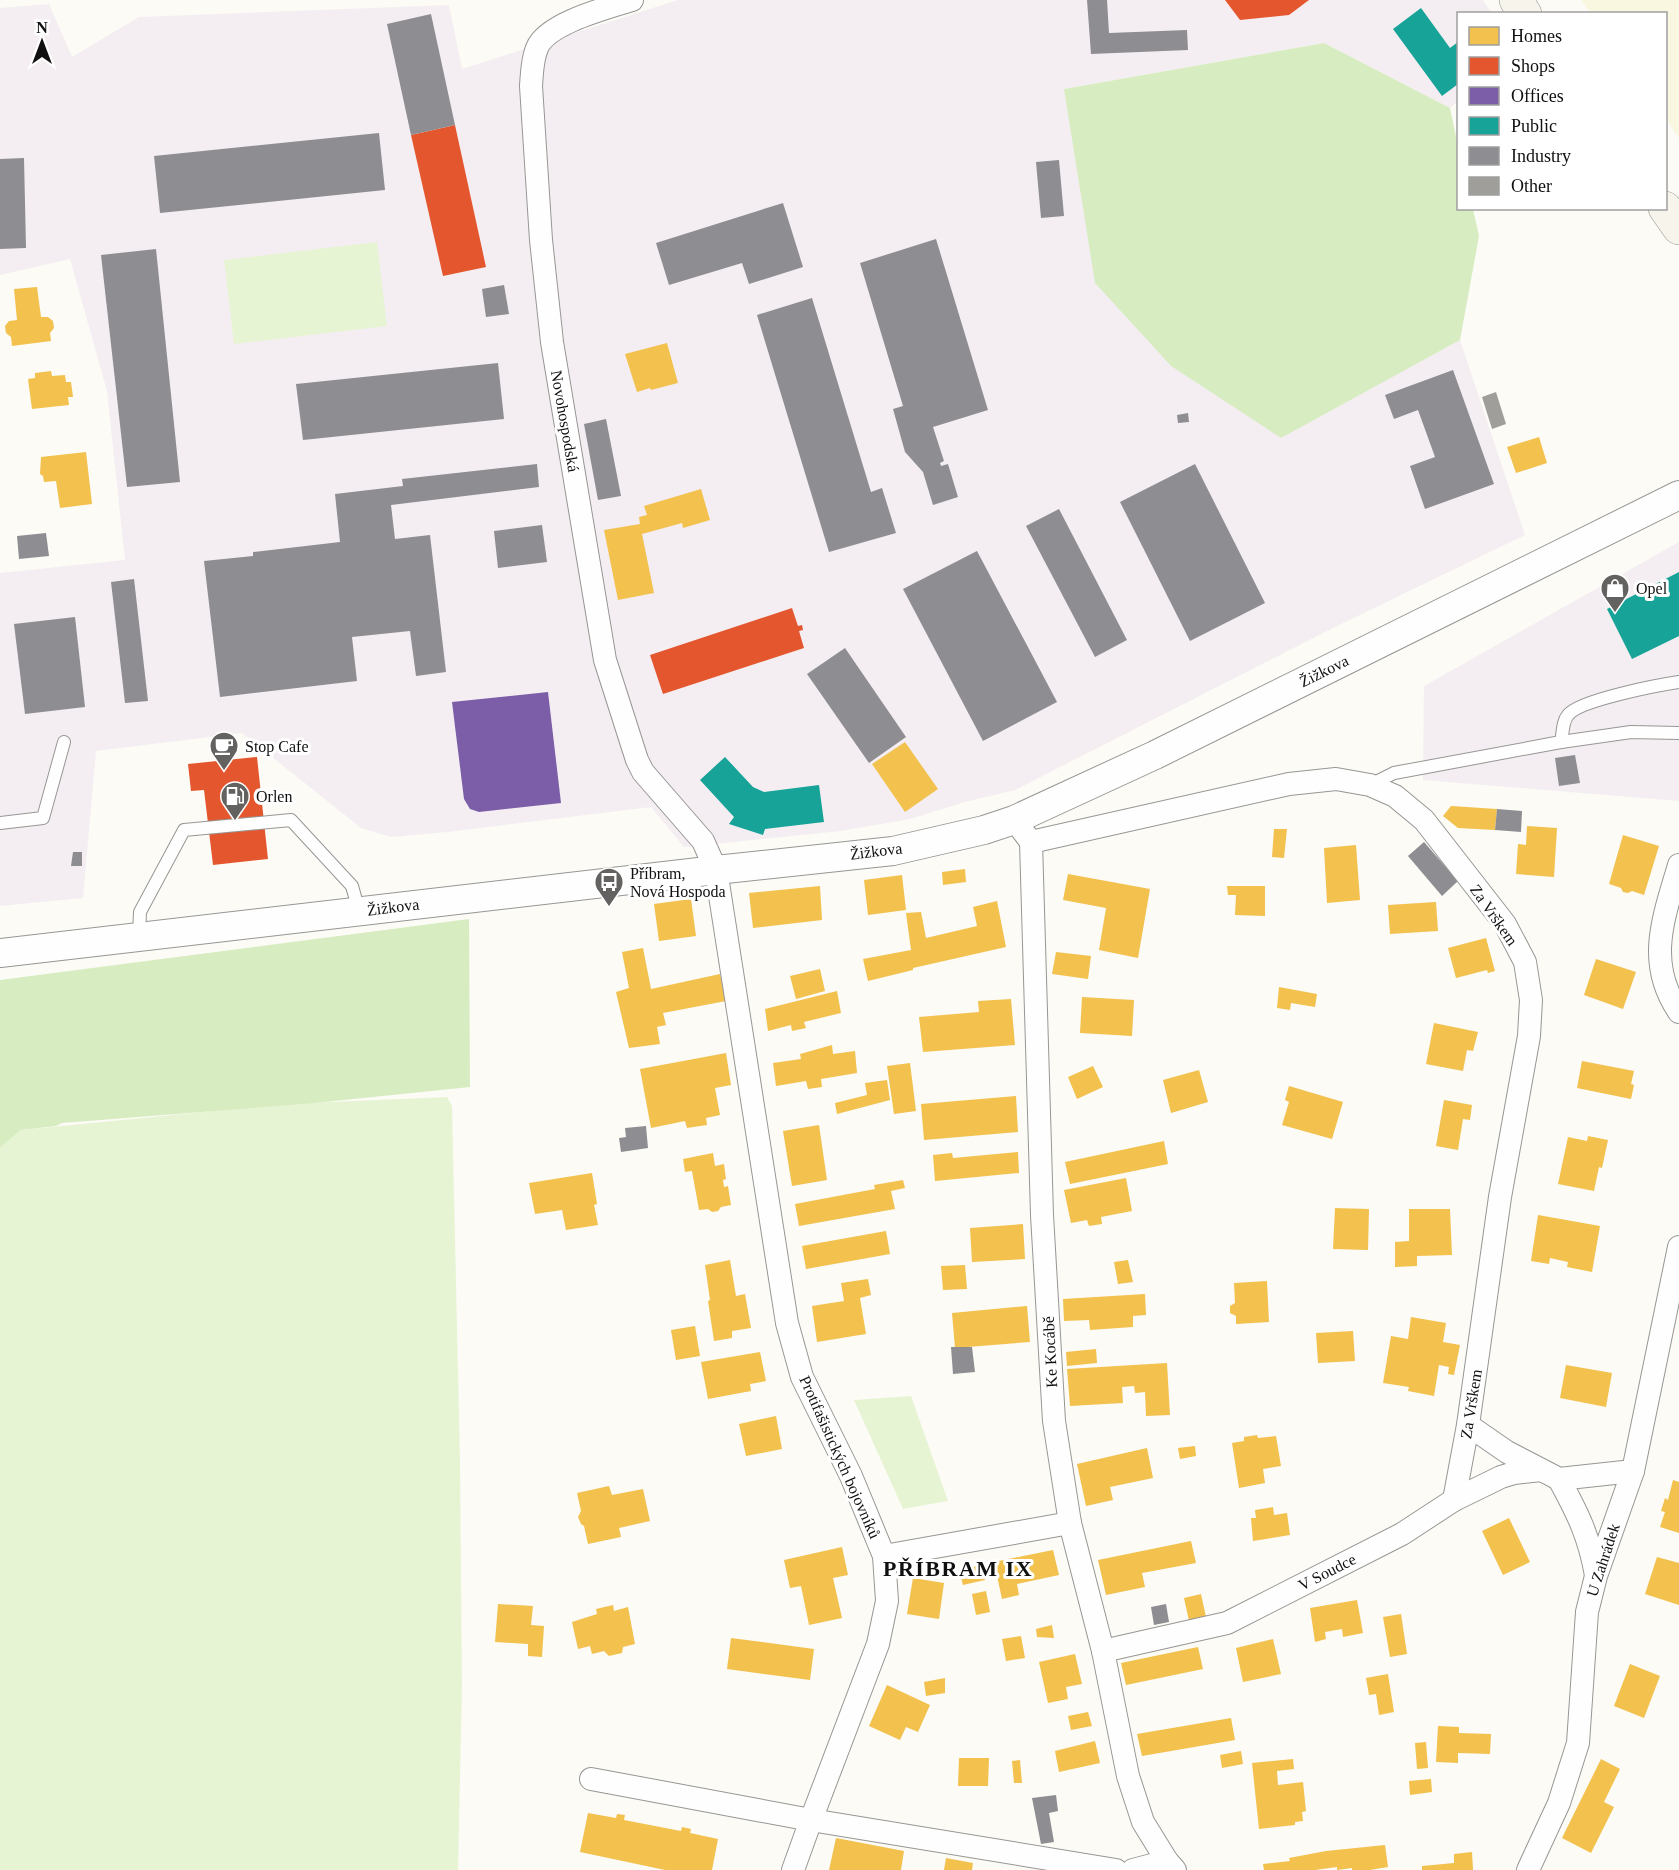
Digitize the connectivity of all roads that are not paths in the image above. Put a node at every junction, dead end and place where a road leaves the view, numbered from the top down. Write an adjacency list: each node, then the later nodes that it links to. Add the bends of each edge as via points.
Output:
1 (632, 0): 13 (street, Novohospodská, via 552,31 537,46 531,86 542,251 552,342 605,660 636,760 703,841)
2 (1666, 210): 3 (main road)
3 (1679, 228)
4 (1679, 495): 11 (street, Žižkova, via 1155,755)
5 (1679, 682): 8 (lane, via 1584,705 1568,714)
6 (1679, 734): 8 (lane, via 1631,732)
7 (64, 741): 10 (lane, via 43,818)
8 (1561, 742): 9 (lane, via 1394,773)
9 (1370, 785): 11 (street, Za Vrškem, via 1336,779 1289,784); 19 (street, Za Vrškem, via 1395,796 1424,820 1505,924 1525,962 1531,1000 1529,1036 1500,1197)
10 (1, 825)
11 (1022, 831): 13 (street, Žižkova, via 974,832 893,851); 23 (street, Ke Kocábě, via 1054,1421)
12 (1679, 865): 17 (street, via 1663,919 1660,946 1661,972)
13 (716, 870): 14 (street, Žižkova); 24 (street, Protifašistických bojovníků, via 787,1323 802,1377 851,1476)
14 (359, 911): 15 (street, Žižkova); 15 (lane, via 352,886 291,820 184,830 140,912)
15 (139, 938): 16 (street, Žižkova)
16 (0, 953)
17 (1679, 1012)
18 (1679, 1247): 20 (street, U Zahrádek)
19 (1468, 1425): 21 (street); 22 (street, Za Vrškem)
20 (1633, 1471): 21 (street, V Soudce); 25 (street, U Zahrádek)
21 (1550, 1475): 22 (street, V Soudce, via 1514,1473); 25 (street, via 1578,1512 1591,1547)
22 (1454, 1500): 26 (street, V Soudce, via 1402,1534 1227,1623)
23 (1070, 1522): 24 (street); 26 (street, Ke Kocábě)
24 (884, 1556): 28 (street, Protifašistických bojovníků, via 887,1600 878,1644)
25 (1596, 1576): 33 (street, U Zahrádek, via 1587,1612 1578,1743 1559,1803)
26 (1103, 1651): 29 (street, Ke Kocábě, via 1128,1776 1143,1822)
27 (591, 1779): 28 (street)
28 (811, 1820): 30 (street, Protifašistických bojovníků); 31 (street)
29 (1171, 1866): 32 (street)
30 (794, 1870)
31 (1116, 1870)
32 (1133, 1870)
33 (1528, 1870)

